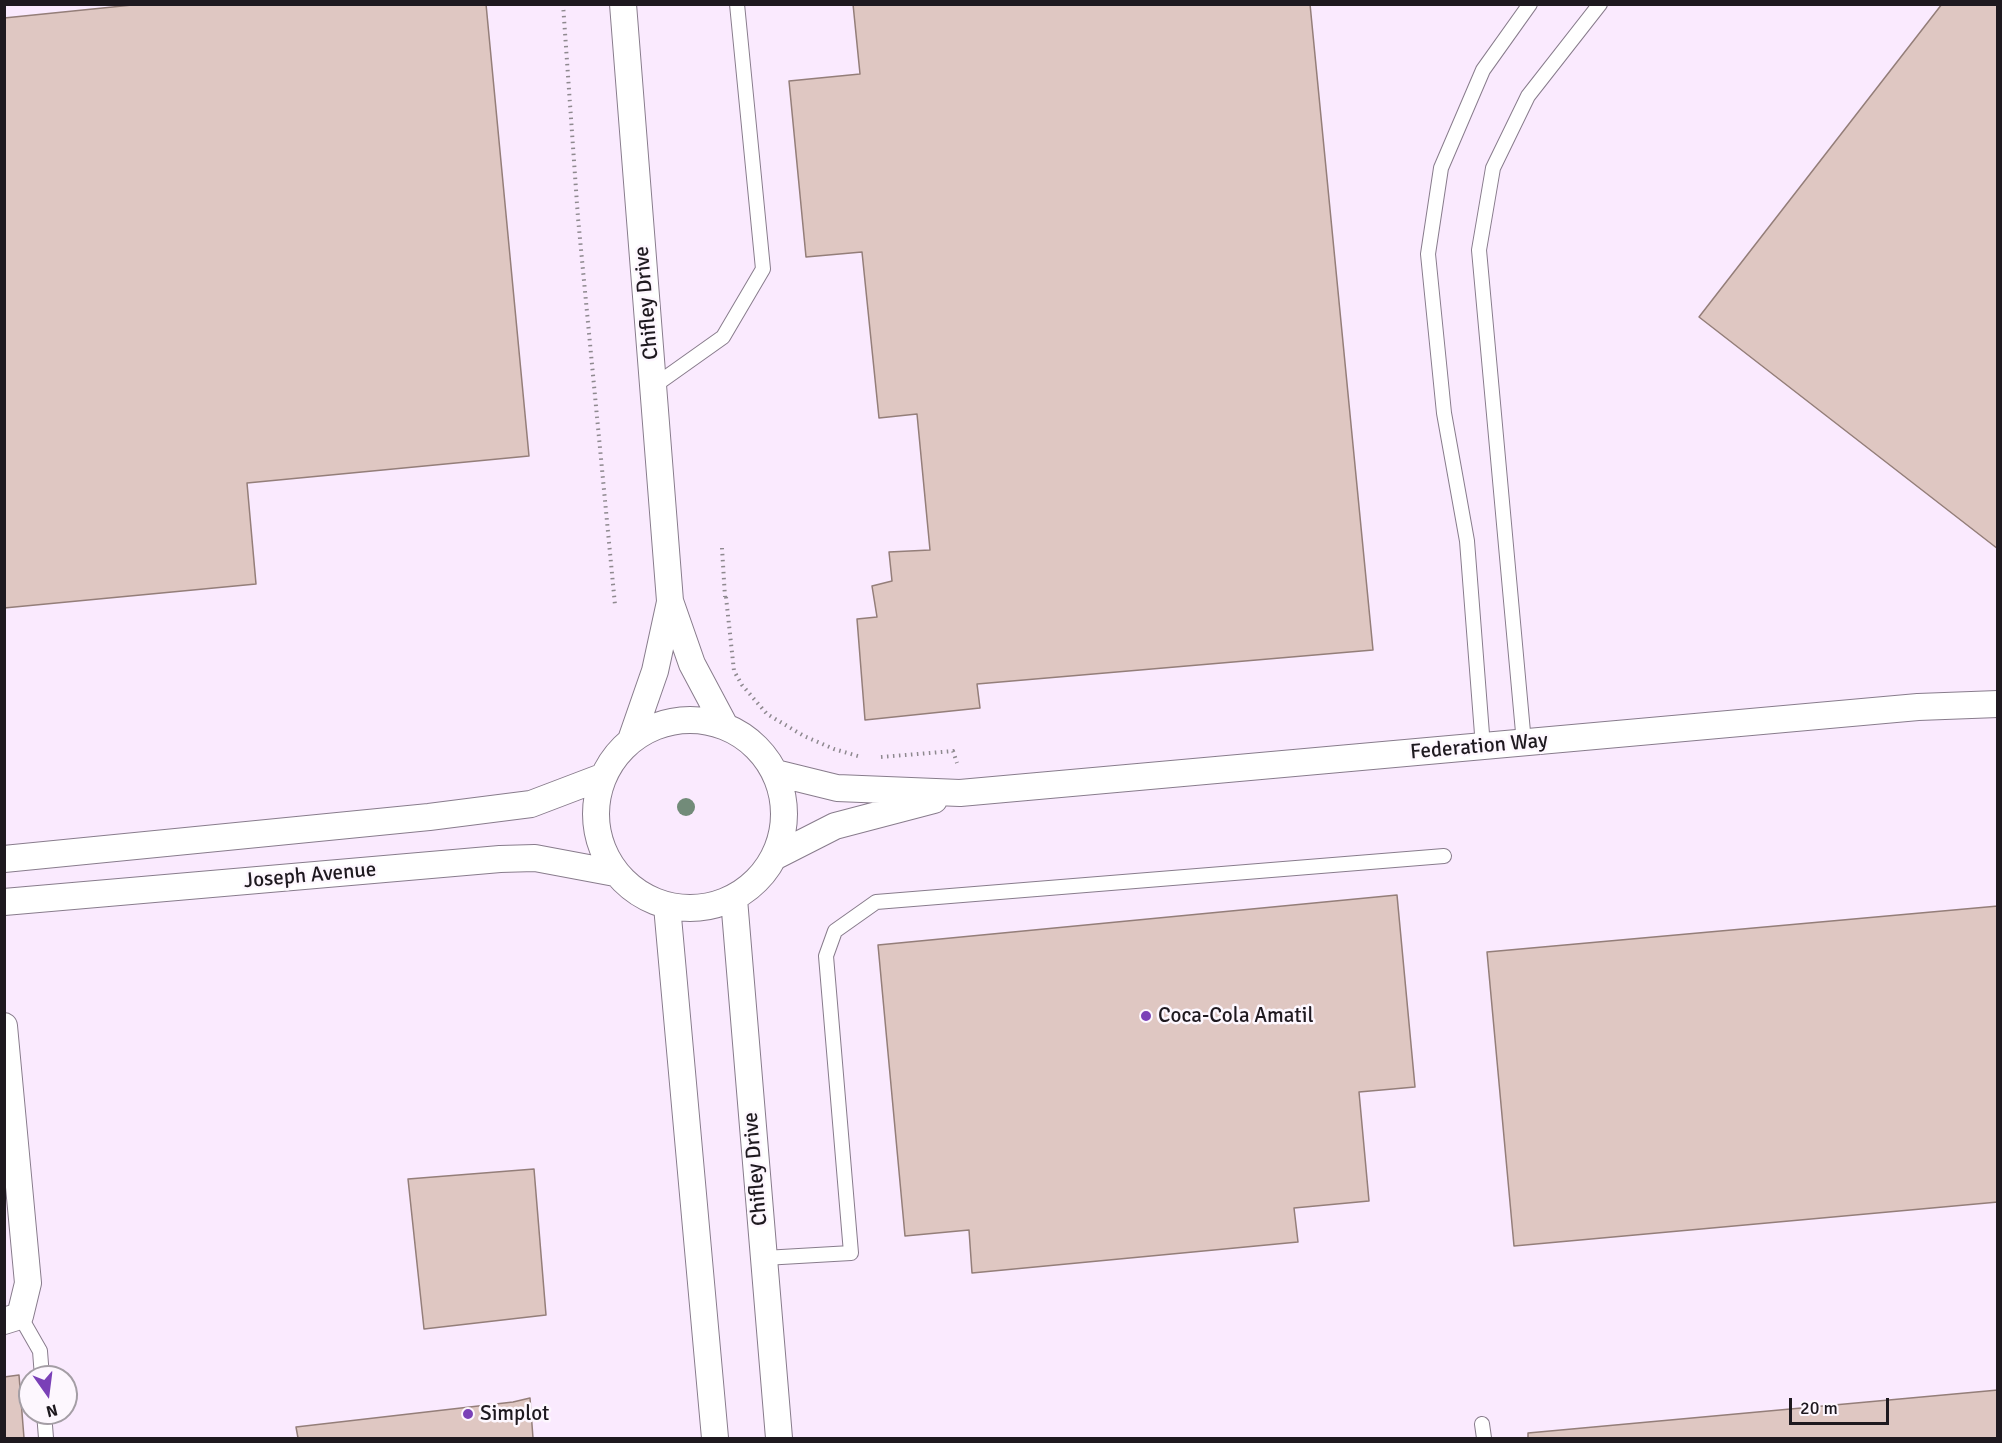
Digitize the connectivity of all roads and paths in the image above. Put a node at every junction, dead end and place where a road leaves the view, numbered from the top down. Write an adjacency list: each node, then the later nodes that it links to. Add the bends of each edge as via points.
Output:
1 (563, 4): 9 (path, via 578,218)
2 (623, 4): 6 (street, Chifley Drive)
3 (737, 4): 6 (lane, via 763,269 723,338)
4 (1530, 4): 14 (lane, via 1483,70 1441,168 1428,254 1444,413 1467,541)
5 (1600, 4): 13 (lane, via 1528,96 1493,168 1479,250)
6 (654, 386): 8 (street, Chifley Drive)
7 (722, 548): 16 (path, via 734,671 742,685 767,714 814,740)
8 (670, 601): 11 (street, Chifley Drive, via 692,664); 12 (street, Chifley Drive, via 655,671)
9 (615, 605)
10 (1998, 704): 13 (street, Federation Way, via 1918,707)
11 (725, 726): 12 (street, via 693,720 660,724); 18 (street, via 746,737)
12 (631, 740): 19 (street, via 614,756)
13 (1524, 743): 14 (street, Federation Way)
14 (1483, 747): 20 (street, Federation Way)
15 (878, 758): 17 (path, via 953,751)
16 (867, 759)
17 (957, 764)
18 (776, 773): 20 (street, Federation Way, via 837,788); 21 (street, via 784,800 784,829)
19 (602, 777): 23 (street, via 531,804); 24 (street, via 596,801 596,827 602,851)
20 (960, 794): 21 (street, Federation Way, via 835,826)
21 (776, 856): 25 (street, via 758,881)
22 (1444, 856): 29 (lane, via 876,902 835,931 826,956 851,1253)
23 (4, 859)
24 (615, 873): 26 (street, Joseph Avenue, via 535,858 500,859); 27 (street, via 638,894)
25 (734, 899): 27 (street, via 690,909); 29 (street, Chifley Drive)
26 (4, 902)
27 (667, 906): 33 (street)
28 (4, 1026): 30 (street, via 28,1283)
29 (764, 1258): 34 (street, Chifley Drive)
30 (12, 1319): 31 (lane, via 40,1351)
31 (41, 1365)
32 (1482, 1424): 35 (lane)
33 (715, 1438)
34 (779, 1438)
35 (1484, 1438)

